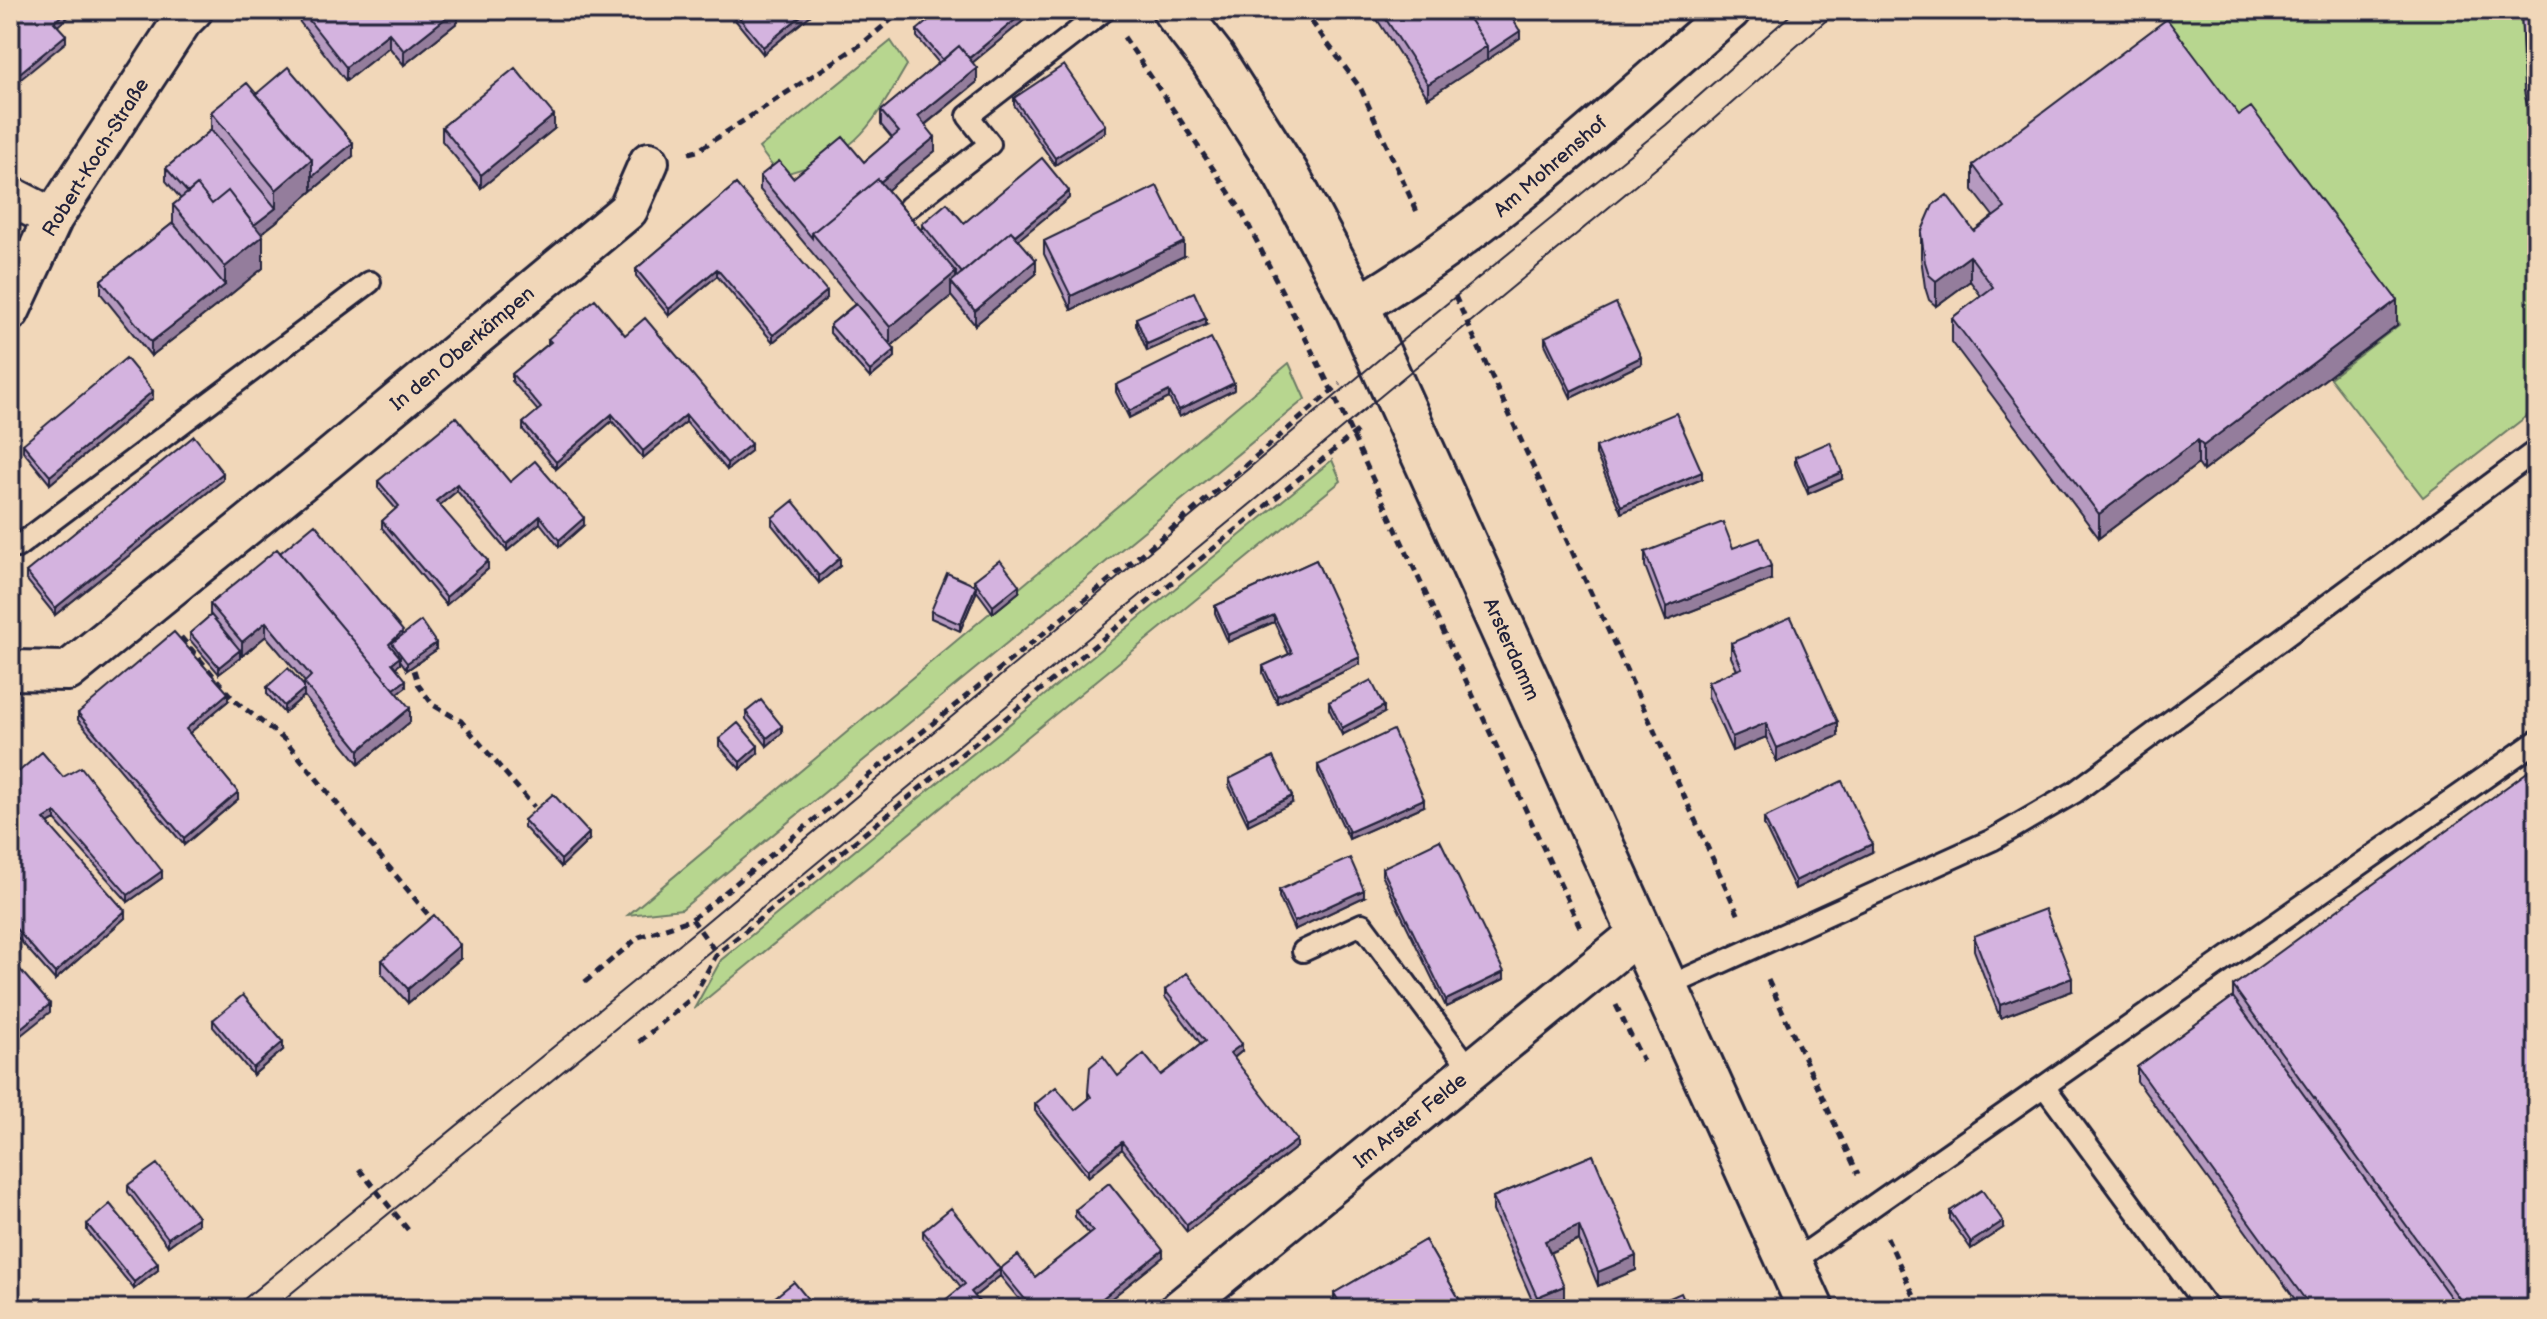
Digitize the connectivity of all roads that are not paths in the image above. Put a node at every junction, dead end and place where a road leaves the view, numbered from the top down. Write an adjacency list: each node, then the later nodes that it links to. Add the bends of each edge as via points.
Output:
1 (193, 10): 8 (street, Robert-Koch-Straße)
2 (1105, 10): 7 (lane, via 968,116 990,144)
3 (1175, 10): 10 (street, Arsterdamm, via 1286,174)
4 (1731, 10): 10 (street, Am Mohrenshof, via 1487,220)
5 (649, 162): 14 (street, In den Oberkämpen, via 628,210 68,671)
6 (10, 196): 8 (street)
7 (909, 207)
8 (53, 218): 11 (street, Robert-Koch-Straße)
9 (370, 282): 13 (lane, via 17,547)
10 (1357, 307): 16 (street, Arsterdamm)
11 (10, 311)
12 (2537, 450): 18 (lane, via 2075,792 1992,840)
13 (10, 544)
14 (10, 670)
15 (2537, 741): 20 (lane)
16 (1640, 932): 18 (street, Arsterdamm); 19 (street, Im Arster Felde)
17 (1303, 951): 19 (lane, via 1362,924)
18 (1665, 988): 21 (street, Arsterdamm)
19 (1471, 1070): 22 (street, Im Arster Felde)
20 (2044, 1086): 21 (lane); 24 (lane)
21 (1790, 1264): 23 (street, Arsterdamm)
22 (1180, 1309)
23 (1811, 1309)
24 (2208, 1309)

